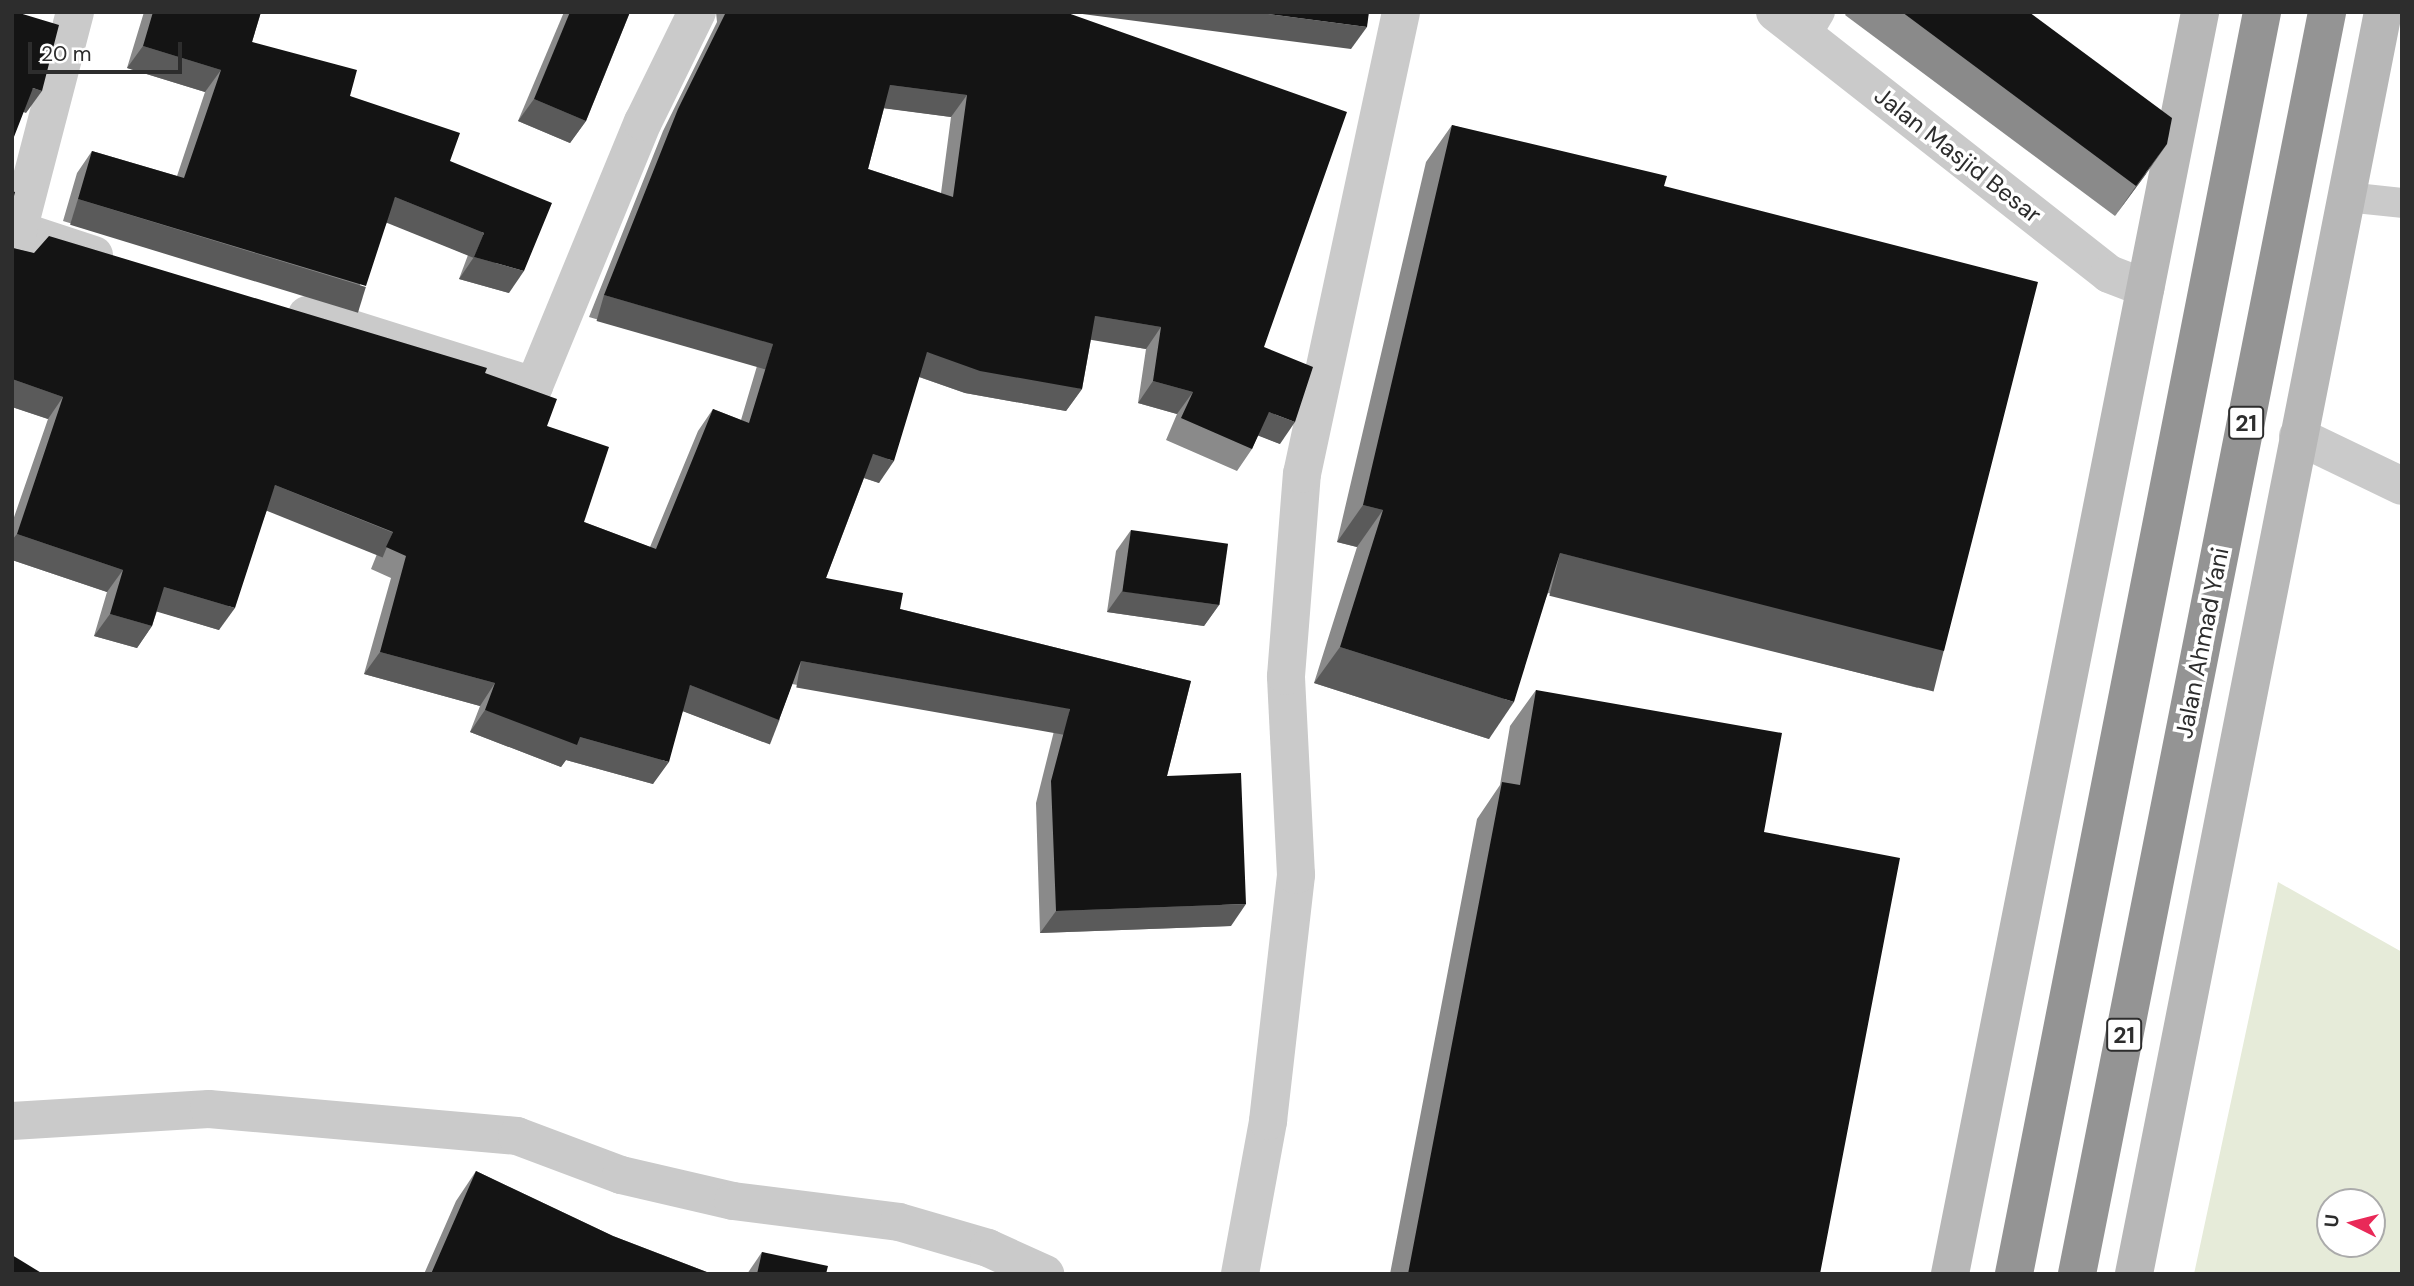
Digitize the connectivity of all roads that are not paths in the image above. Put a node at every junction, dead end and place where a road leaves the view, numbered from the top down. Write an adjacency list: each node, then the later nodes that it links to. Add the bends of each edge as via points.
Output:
1 (75, 12): 12 (street)
2 (696, 12): 15 (street, via 637,135 534,386)
3 (1401, 12): 21 (street, via 1303,474 1286,676 1296,875 1268,1121)
4 (1775, 12): 9 (street, Jalan Masjid Besar)
5 (2200, 12): 14 (street)
6 (2262, 12): 23 (highway)
7 (2327, 12): 24 (highway, Jalan Ahmad Yani / 21)
8 (2383, 12): 10 (street)
9 (1813, 25): 14 (street, Jalan Masjid Besar, via 2109,274)
10 (2346, 197): 11 (lane); 16 (street)
11 (2402, 203)
12 (15, 242): 13 (street)
13 (132, 268)
14 (2145, 288): 22 (street)
15 (276, 306)
16 (2298, 436): 17 (street); 19 (street)
17 (2402, 486)
18 (12, 1121): 20 (street, via 209,1109 517,1136 621,1175 733,1201 899,1222 988,1248)
19 (2137, 1259)
20 (1045, 1274)
21 (1240, 1274)
22 (1950, 1274)
23 (2014, 1274)
24 (2077, 1274)

